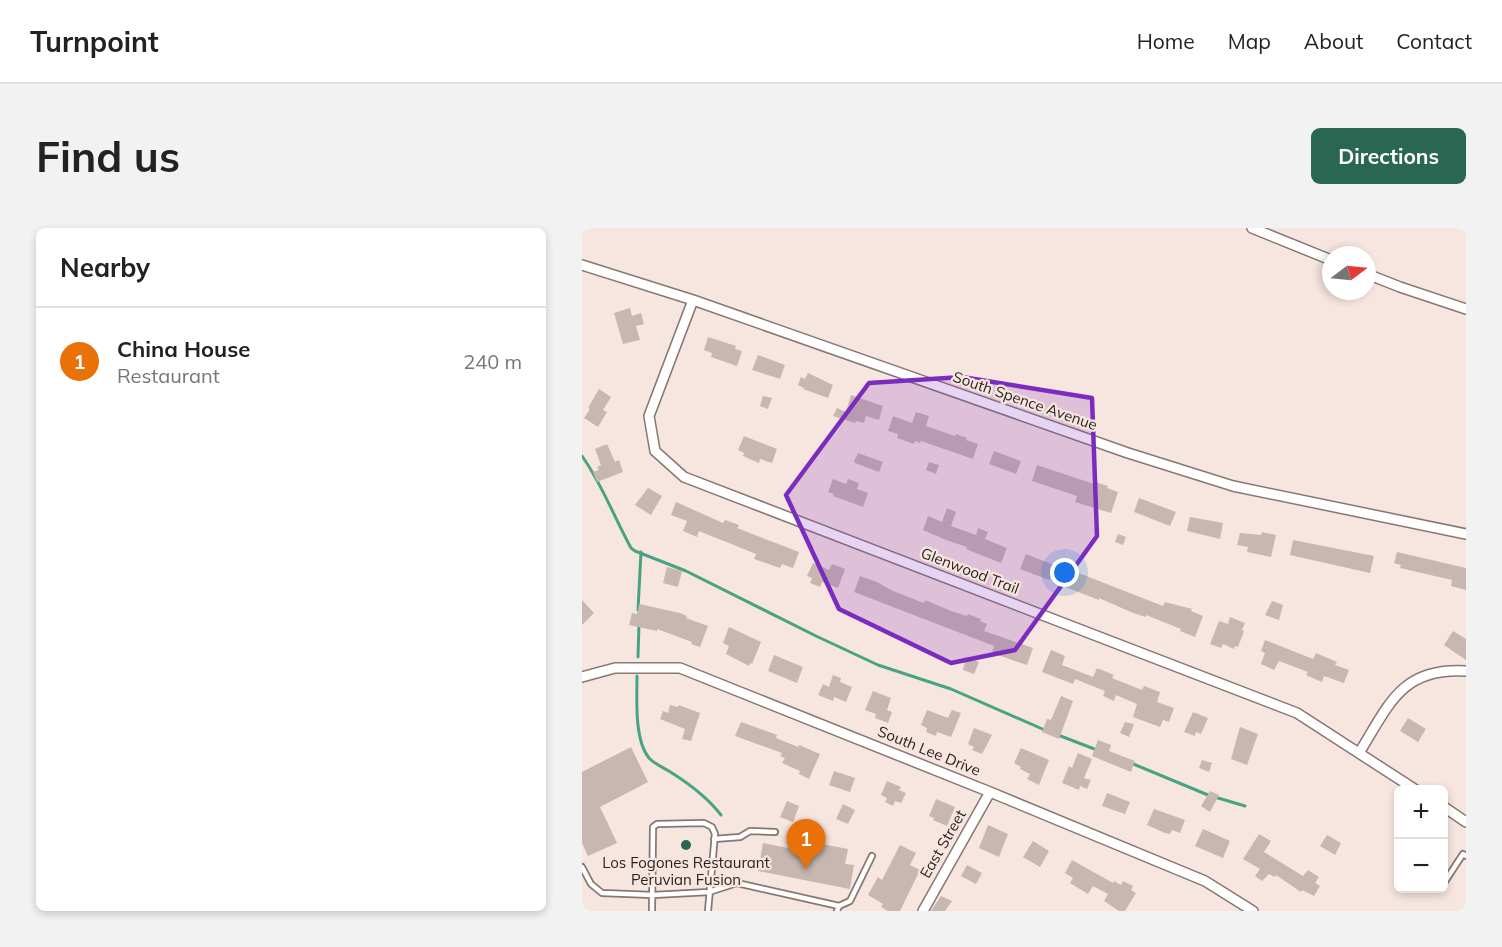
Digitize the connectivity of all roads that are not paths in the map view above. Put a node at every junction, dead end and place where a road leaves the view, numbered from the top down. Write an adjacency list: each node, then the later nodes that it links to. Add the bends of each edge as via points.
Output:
1 (1252, 228): 2 (street)
2 (1322, 256)
3 (582, 265): 5 (street, South Spence Avenue)
4 (1376, 278): 6 (street)
5 (693, 300): 7 (street, South Spence Avenue, via 1233,486); 10 (street, Glenwood Trail, via 649,416 655,451 684,477 1298,713)
6 (1466, 309)
7 (1466, 534)
8 (1466, 671): 10 (street, via 1446,670 1416,678 1396,694)
9 (582, 677): 12 (street, South Lee Drive, via 615,668 680,668)
10 (1359, 753): 11 (street, Glenwood Trail)
11 (1410, 785)
12 (990, 792): 24 (street, South Lee Drive, via 1205,881); 27 (street, East Street)
13 (1448, 810): 14 (street)
14 (1466, 822)
15 (775, 832): 16 (lane, via 750,831 740,837)
16 (714, 839): 21 (lane); 22 (lane, via 712,827 704,823 655,825)
17 (872, 856): 23 (lane, via 850,901)
18 (1466, 856): 20 (lane, via 1463,854)
19 (582, 867): 22 (lane, via 591,884 603,893)
20 (1448, 876)
21 (709, 892): 22 (lane); 23 (lane, via 737,882); 26 (lane)
22 (653, 895): 25 (lane)
23 (838, 909)
24 (1250, 910)
25 (652, 911)
26 (708, 911)
27 (923, 911)

